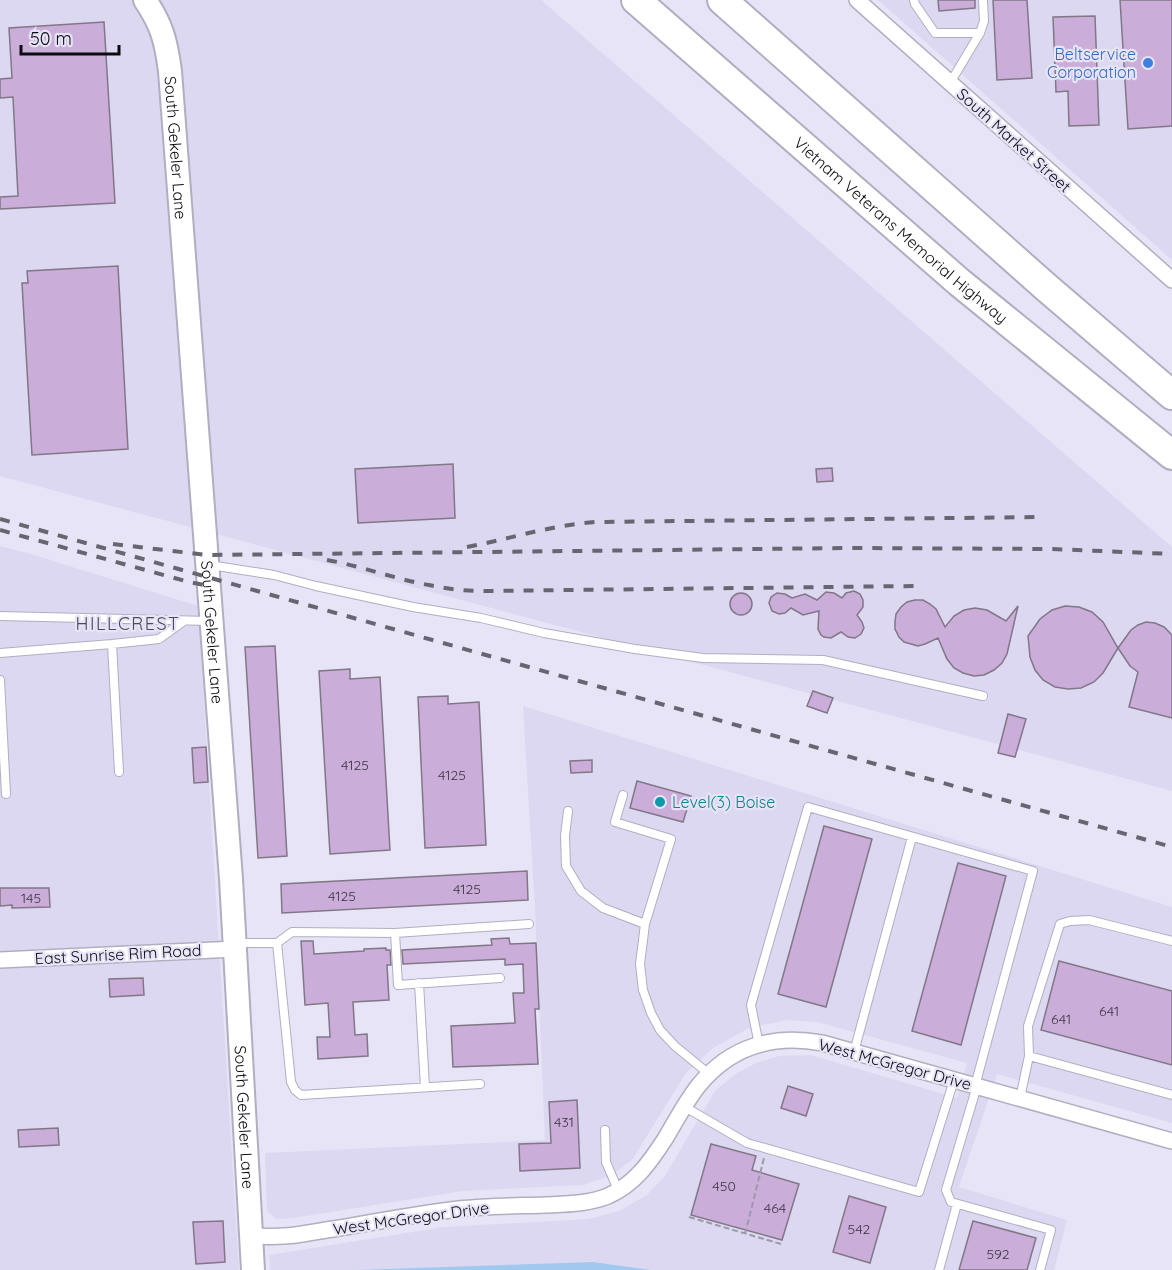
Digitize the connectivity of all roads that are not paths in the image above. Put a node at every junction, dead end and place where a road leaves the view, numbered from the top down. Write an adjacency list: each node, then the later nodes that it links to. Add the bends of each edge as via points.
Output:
1 (145, 0): 12 (street, South Gekeler Lane, via 163,34 170,71)
2 (636, 0): 11 (highway, Vietnam Veterans Memorial Highway, via 959,282)
3 (722, 0): 10 (highway)
4 (857, 0): 8 (street, South Market Street)
5 (914, 0): 7 (lane, via 935,33)
6 (983, 0): 7 (lane)
7 (980, 33): 8 (lane)
8 (950, 83): 9 (street, South Market Street)
9 (1172, 280)
10 (1172, 395)
11 (1172, 455)
12 (208, 564): 15 (street, South Gekeler Lane); 19 (lane, via 635,649 703,658 823,660)
13 (0, 616): 14 (lane)
14 (184, 621): 15 (lane); 16 (lane, via 159,639)
15 (212, 621): 30 (street, South Gekeler Lane)
16 (112, 644): 17 (lane); 20 (lane)
17 (0, 653)
18 (0, 680): 21 (lane)
19 (982, 696)
20 (119, 772)
21 (6, 794)
22 (623, 795): 26 (lane, via 615,822 672,839)
23 (568, 811): 26 (lane, via 566,866 581,891 603,908)
24 (912, 837): 34 (lane, via 808,807 751,1005); 35 (lane); 40 (lane, via 1033,872)
25 (529, 924): 27 (lane)
26 (645, 924): 37 (lane, via 640,964 651,1013 675,1046)
27 (394, 933): 29 (lane, via 292,932); 33 (lane, via 398,985)
28 (1172, 940): 36 (lane, via 1089,920 1060,924 1028,1026)
29 (277, 943): 30 (lane); 41 (lane, via 295,1090 301,1095)
30 (236, 946): 31 (street, East Sunrise Rim Road); 49 (street, South Gekeler Lane)
31 (0, 960)
32 (500, 978): 33 (lane)
33 (419, 983): 41 (lane)
34 (759, 1045): 35 (street, West McGregor Drive, via 805,1040); 37 (street, West McGregor Drive, via 733,1055)
35 (854, 1052): 38 (street, West McGregor Drive)
36 (1029, 1056): 42 (lane); 43 (lane)
37 (709, 1074): 44 (street, West McGregor Drive)
38 (954, 1080): 40 (street, West McGregor Drive); 44 (lane, via 919,1192 747,1143)
39 (480, 1084): 41 (lane)
40 (976, 1086): 43 (street, West McGregor Drive); 48 (lane, via 946,1190 951,1202)
41 (425, 1087)
42 (1172, 1095)
43 (1020, 1098): 46 (street, West McGregor Drive)
44 (685, 1107): 47 (street, West McGregor Drive, via 639,1175)
45 (605, 1130): 47 (lane, via 606,1162)
46 (1172, 1141)
47 (618, 1190): 49 (street, West McGregor Drive, via 572,1204 458,1210 285,1236)
48 (957, 1204): 51 (lane); 52 (lane, via 1052,1230)
49 (251, 1236): 50 (street, South Gekeler Lane)
50 (253, 1270)
51 (939, 1270)
52 (1040, 1270)

